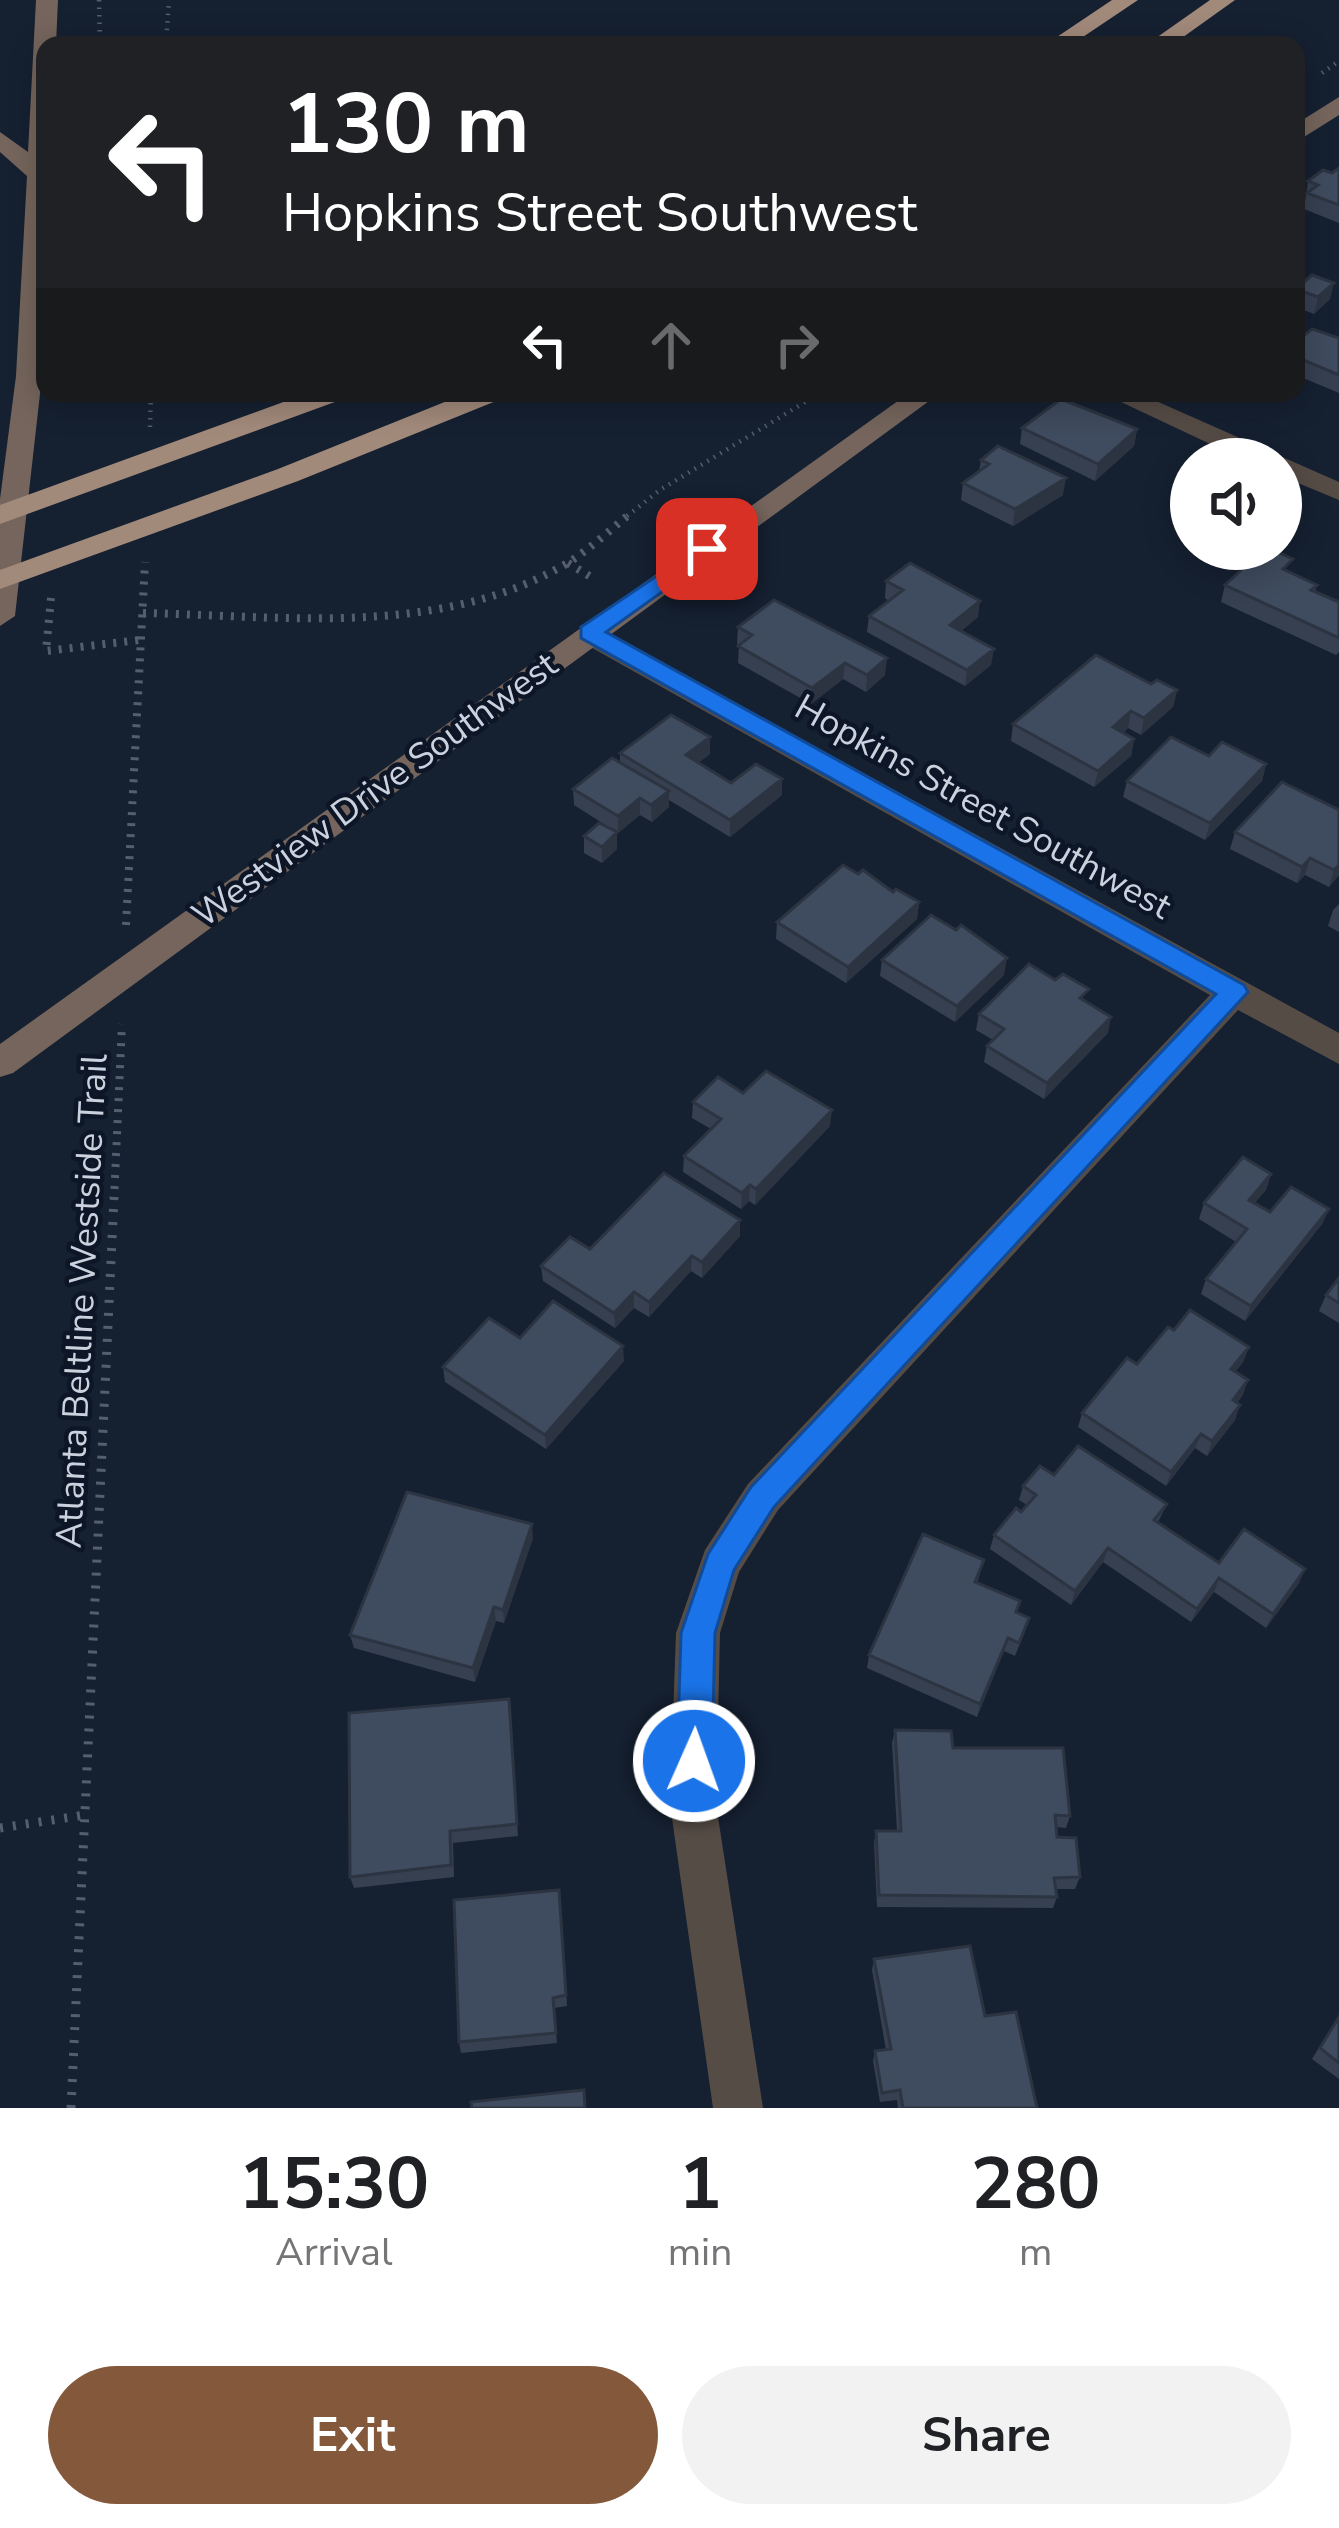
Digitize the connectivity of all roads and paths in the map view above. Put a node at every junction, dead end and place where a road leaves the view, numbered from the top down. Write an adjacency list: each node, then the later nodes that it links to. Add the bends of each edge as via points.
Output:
1 (47, 0): 6 (street)
2 (99, 0): 7 (path)
3 (169, 0): 8 (path)
4 (1127, 0): 9 (highway)
5 (1224, 0): 10 (highway)
6 (45, 36)
7 (100, 36)
8 (167, 36)
9 (1070, 36)
10 (1170, 36)
11 (1339, 104): 12 (street)
12 (1305, 129)
13 (0, 139): 14 (street)
14 (36, 172)
15 (36, 214): 30 (street, via 28,376)
16 (310, 402): 24 (highway)
17 (469, 402): 28 (highway)
18 (805, 402): 26 (path, via 659,490)
19 (914, 402): 31 (street, Westview Drive Southwest)
20 (1135, 402): 21 (street)
21 (1217, 438)
22 (1302, 475): 23 (street)
23 (1339, 491)
24 (0, 515)
25 (146, 543): 29 (path)
26 (568, 563): 27 (path); 29 (path, via 504,593 396,618)
27 (591, 578)
28 (0, 580)
29 (143, 614): 32 (path)
30 (0, 616)
31 (590, 633): 33 (street, Hopkins Street Southwest); 36 (street, Westview Drive Southwest)
32 (126, 928)
33 (1234, 992): 35 (street, Hopkins Street Southwest); 40 (street, via 763,1497 720,1564 698,1633 693,1804)
34 (123, 1000): 37 (path, Atlanta Beltline Westside Trail)
35 (1339, 1050)
36 (0, 1063)
37 (85, 1815): 38 (path); 39 (path, Atlanta Beltline Westside Trail)
38 (0, 1828)
39 (71, 2108)
40 (738, 2108)

